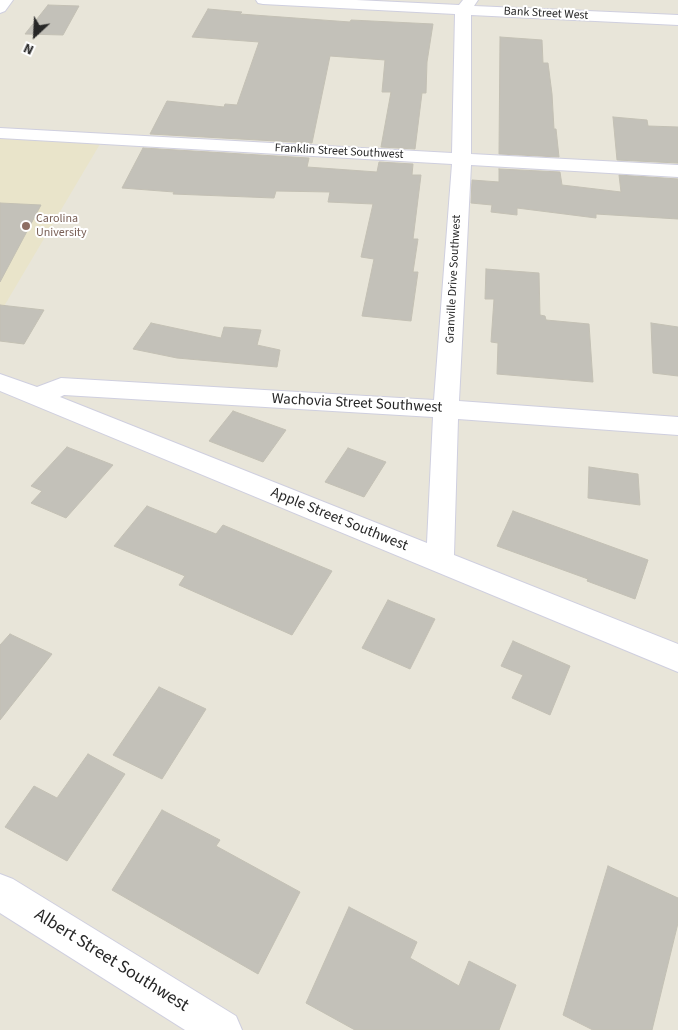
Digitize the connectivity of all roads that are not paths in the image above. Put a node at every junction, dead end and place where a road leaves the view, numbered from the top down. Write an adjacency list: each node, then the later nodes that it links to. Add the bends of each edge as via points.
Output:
1 (6, 0): 6 (street)
2 (263, 0): 4 (street, Bank Street West)
3 (598, 0): 7 (street)
4 (324, 1): 5 (street, Bank Street West)
5 (467, 5): 7 (street, Bank Street West); 10 (street, Granville Drive Southwest)
6 (0, 8)
7 (601, 16): 8 (street, Bank Street West)
8 (678, 20)
9 (0, 133): 10 (street, Franklin Street Southwest)
10 (461, 158): 11 (street, Franklin Street Southwest); 14 (street, Granville Drive Southwest)
11 (678, 172)
12 (0, 382): 13 (street, Apple Street Southwest)
13 (38, 397): 14 (street, Wachovia Street Southwest, via 61,386); 16 (street, Apple Street Southwest)
14 (446, 409): 15 (street, Wachovia Street Southwest); 16 (street, Granville Drive Southwest)
15 (678, 426)
16 (440, 561): 17 (street, Apple Street Southwest)
17 (678, 658)
18 (0, 892): 19 (street, Albert Street Southwest)
19 (222, 1030)

